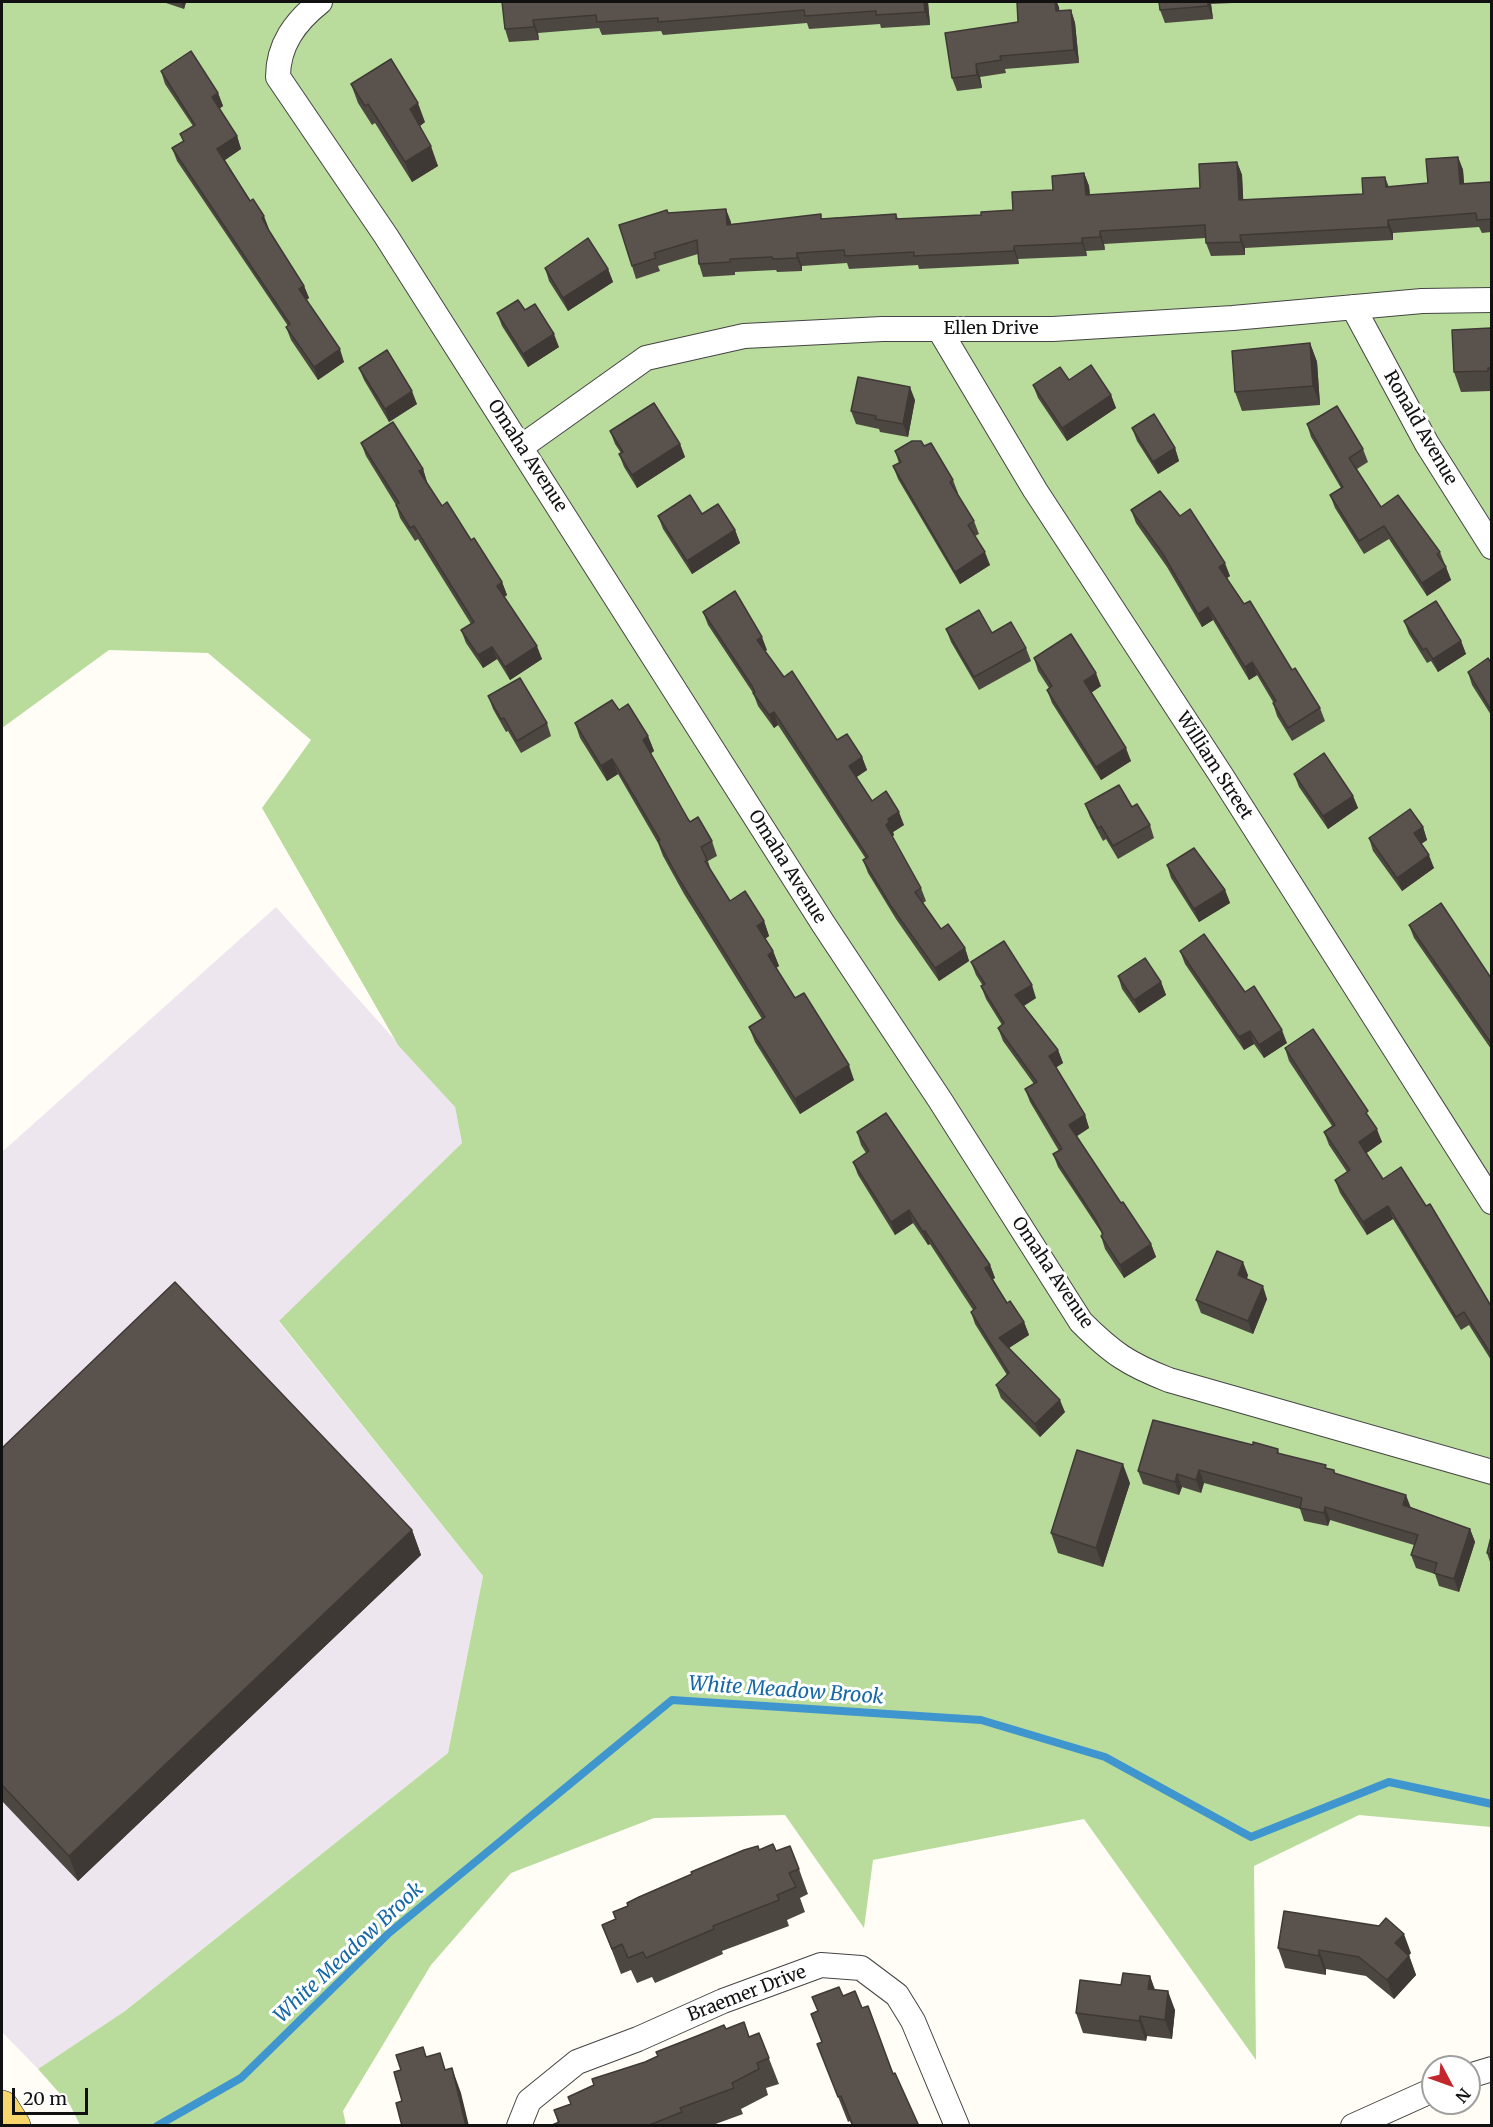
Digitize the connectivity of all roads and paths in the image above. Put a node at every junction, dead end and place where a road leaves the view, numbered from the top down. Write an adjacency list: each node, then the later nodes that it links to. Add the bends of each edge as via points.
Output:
1 (320, 2): 5 (street, Omaha Avenue, via 289,34 278,58 278,77)
2 (1491, 300): 3 (street, Ellen Drive)
3 (1353, 307): 4 (street, Ellen Drive, via 1064,328); 6 (street, Ronald Avenue, via 1427,444)
4 (939, 329): 5 (street, Ellen Drive, via 744,336 646,358); 7 (street, William Street, via 1047,509)
5 (521, 447): 8 (street, Omaha Avenue, via 1081,1322 1110,1351 1168,1380)
6 (1491, 547)
7 (1491, 1202)
8 (1491, 1472)
9 (1421, 2095): 14 (street)
10 (2, 2107): 11 (main road)
11 (14, 2126)
12 (519, 2126): 13 (street, Braemer Drive, via 529,2101 578,2062 821,1965 861,1968 897,1995 913,2021)
13 (957, 2126)
14 (1353, 2126)

